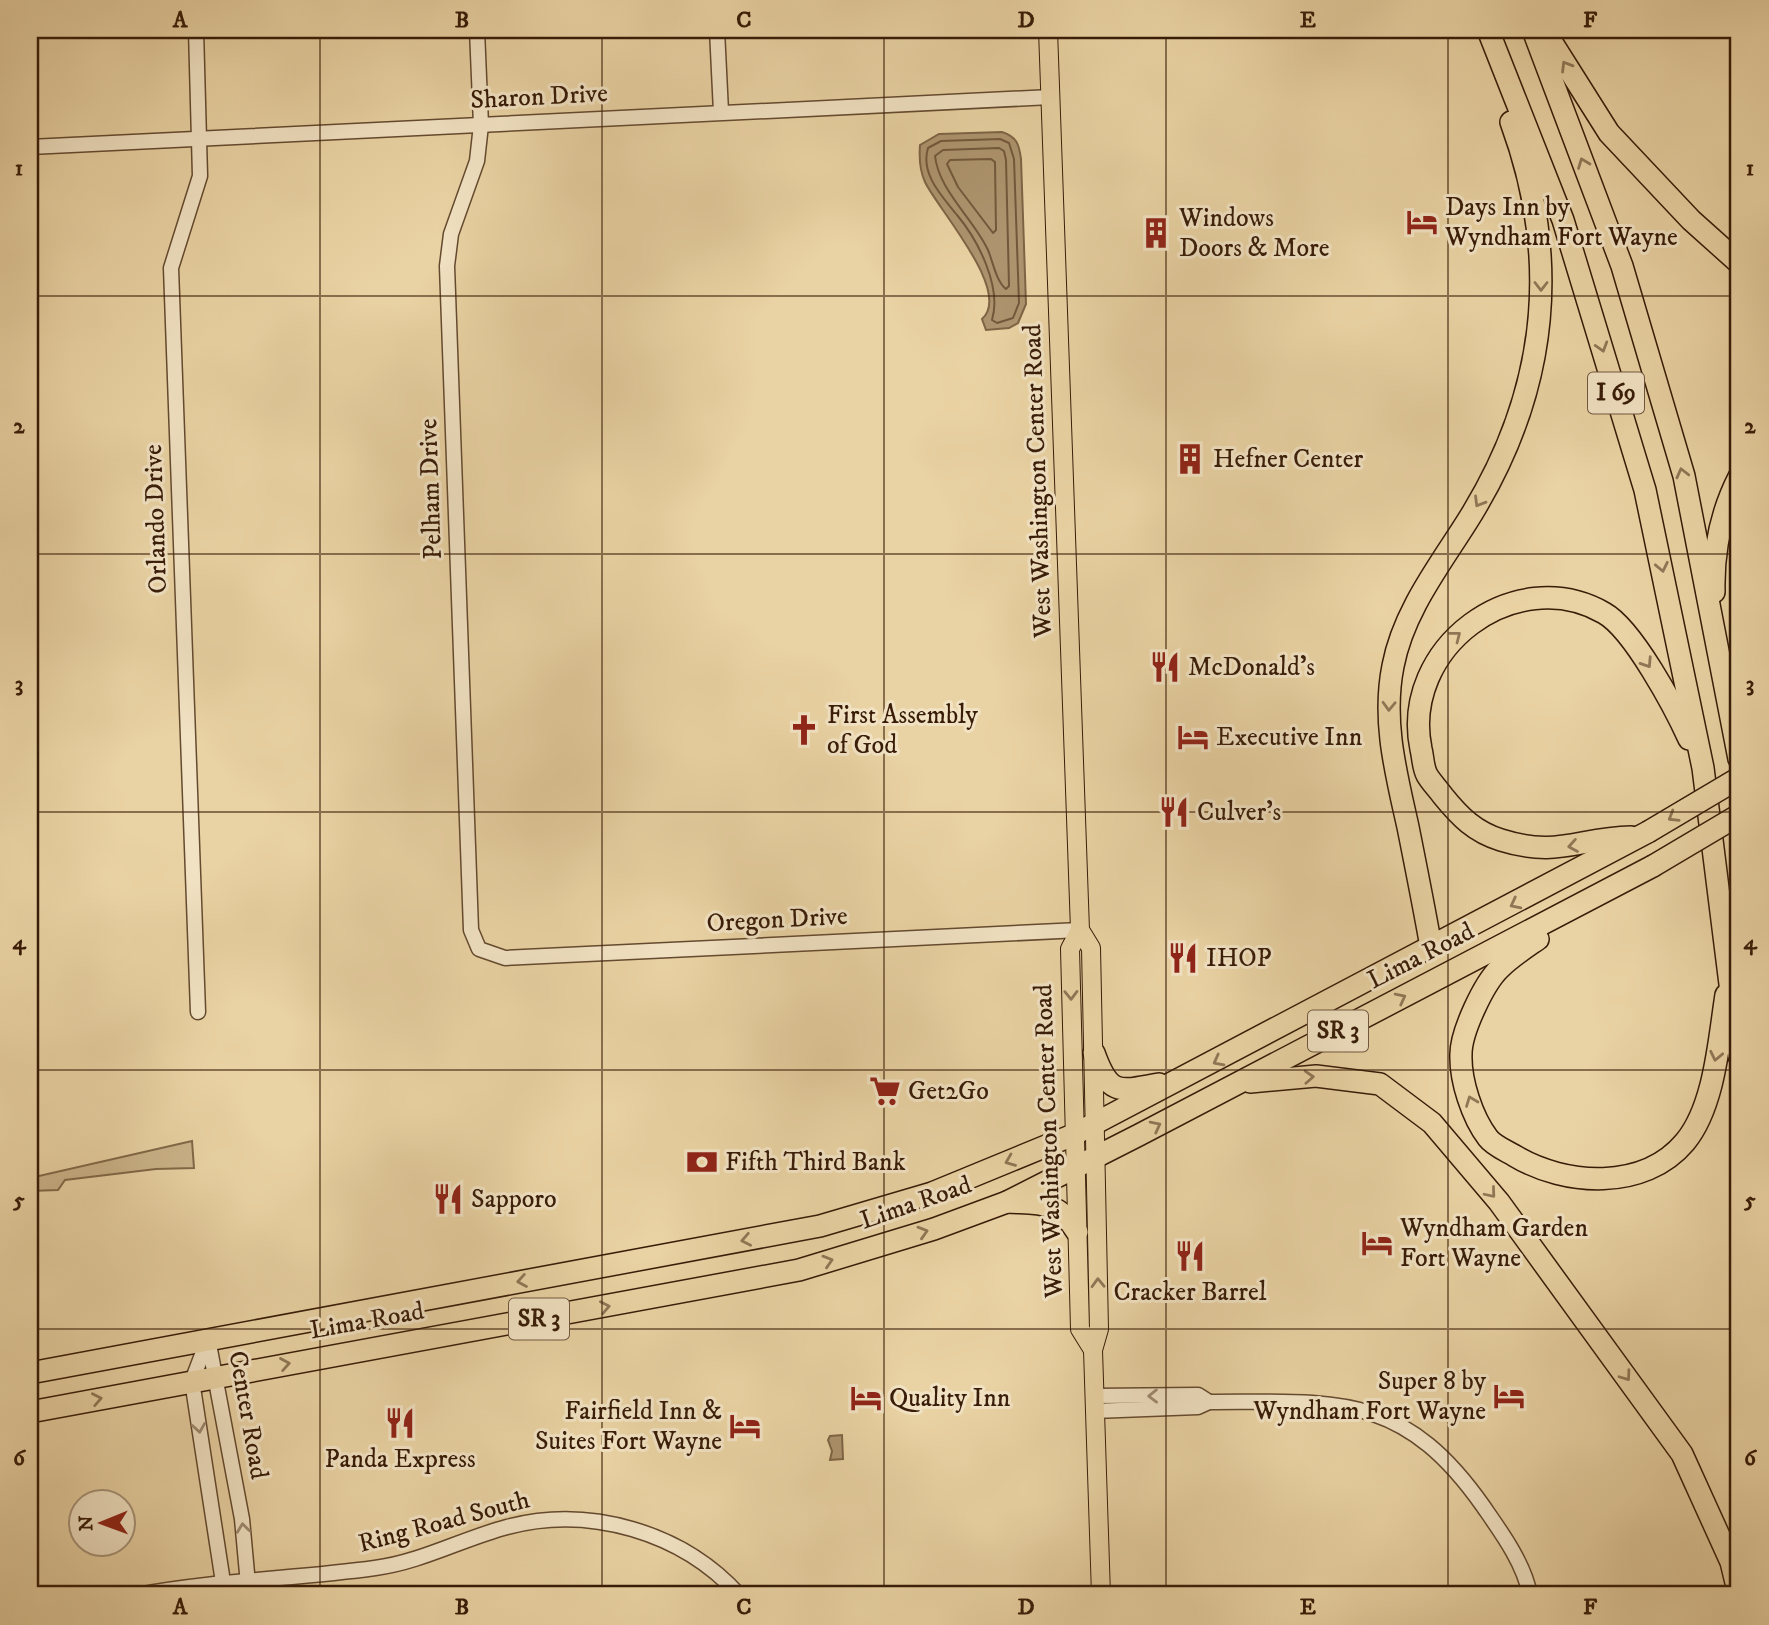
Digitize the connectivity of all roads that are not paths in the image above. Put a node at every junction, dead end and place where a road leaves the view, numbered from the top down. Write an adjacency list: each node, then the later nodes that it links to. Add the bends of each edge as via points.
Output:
1 (196, 30): 12 (street, Orlando Drive)
2 (477, 30): 11 (street, Pelham Drive)
3 (717, 30): 10 (street)
4 (1048, 30): 9 (main road, West Washington Center Road)
5 (1483, 30): 24 (highway, one-way to 24, via 1532,190 1540,242 1540,326 1532,373 1505,454 1416,603 1393,663 1390,740)
6 (1488, 30): 18 (highway, I 69, one-way to 18, via 1563,220 1645,490)
7 (1533, 30): 16 (highway, I 69, one-way to 7, via 1684,476 1622,265)
8 (1544, 30): 14 (highway, one-way to 8, via 1691,220 1609,133)
9 (1051, 97): 10 (street, Sharon Drive); 23 (main road, West Washington Center Road)
10 (721, 112): 11 (street, Sharon Drive)
11 (481, 125): 12 (street, Sharon Drive); 25 (street, Pelham Drive, via 477,161 451,234 447,266 471,930)
12 (201, 140): 13 (street, Sharon Drive); 27 (street, Orlando Drive, via 200,176 171,268)
13 (30, 147)
14 (1739, 263)
15 (1739, 477): 16 (highway, via 1718,537)
16 (1716, 636): 17 (highway, I 69)
17 (1739, 759)
18 (1703, 768): 21 (highway, one-way to 18, via 1544,850 1499,840 1465,823 1426,774 1416,728 1425,681 1446,643 1479,618 1524,599 1569,598 1606,613 1636,646 1672,702); 26 (highway, I 69)
19 (1739, 778): 21 (highway, Lima Road, one-way to 21, bridge)
20 (1739, 816): 22 (highway, Lima Road, bridge)
21 (1644, 834): 24 (highway, Lima Road / SR 3, one-way to 24)
22 (1582, 905): 26 (highway, one-way to 22, via 1707,1098 1685,1141 1653,1167 1610,1178 1572,1179 1536,1169 1489,1140 1468,1098 1460,1052 1476,1004 1498,969); 31 (highway, Lima Road / SR 3, one-way to 22)
23 (1080, 930): 25 (street, Oregon Drive, via 505,958); 28 (main road, West Washington Center Road, via 1091,948); 33 (main road, West Washington Center Road, one-way to 33, via 1070,949)
24 (1431, 947): 30 (highway, Lima Road / SR 3, one-way to 30)
25 (479, 949)
26 (1730, 965): 29 (highway, I 69)
27 (198, 1012)
28 (1094, 1053): 30 (highway, via 1102,1076 1113,1088); 32 (main road, West Washington Center Road)
29 (1739, 1056)
30 (1182, 1080): 32 (highway, Lima Road / SR 3)
31 (1241, 1083): 34 (highway, Lima Road / SR 3, one-way to 31); 52 (highway, one-way to 52, via 1316,1076 1380,1084 1432,1123 1499,1202 1682,1454 1731,1562)
32 (1094, 1125): 33 (highway, Lima Road / SR 3); 34 (main road, West Washington Center Road)
33 (1073, 1135): 35 (main road, West Washington Center Road); 38 (highway, Lima Road / SR 3, one-way to 38, via 932,1193 820,1226)
34 (1095, 1157): 35 (highway, Lima Road / SR 3); 39 (main road, West Washington Center Road, one-way to 34, via 1099,1329)
35 (1075, 1167): 36 (highway, Lima Road / SR 3); 37 (main road, West Washington Center Road)
36 (1007, 1202): 37 (highway, via 1059,1209); 41 (highway, Lima Road / SR 3, one-way to 36, via 799,1270)
37 (1077, 1232): 39 (main road, West Washington Center Road, via 1080,1329)
38 (208, 1339): 40 (highway, Lima Road / SR 3); 41 (street, Center Road); 42 (street, Center Road)
39 (1093, 1350): 43 (main road, West Washington Center Road)
40 (30, 1373)
41 (218, 1376): 42 (highway, Lima Road / SR 3); 45 (street, Center Road, one-way to 41)
42 (192, 1381): 44 (highway, Lima Road / SR 3, one-way to 42); 46 (street, Center Road, one-way to 46)
43 (1094, 1404): 50 (main road, West Washington Center Road); 51 (street, via 1198,1408 1209,1402 1334,1403 1378,1415 1407,1428 1437,1450 1467,1482 1518,1563)
44 (30, 1412)
45 (249, 1580): 46 (street, Ring Road South); 48 (street, Center Road); 49 (street, Ring Road South, via 379,1568 507,1527 562,1517 668,1541 722,1576)
46 (225, 1589): 47 (street, Ring Road South)
47 (137, 1595)
48 (250, 1595)
49 (739, 1595)
50 (1101, 1595)
51 (1530, 1595)
52 (1739, 1595)

